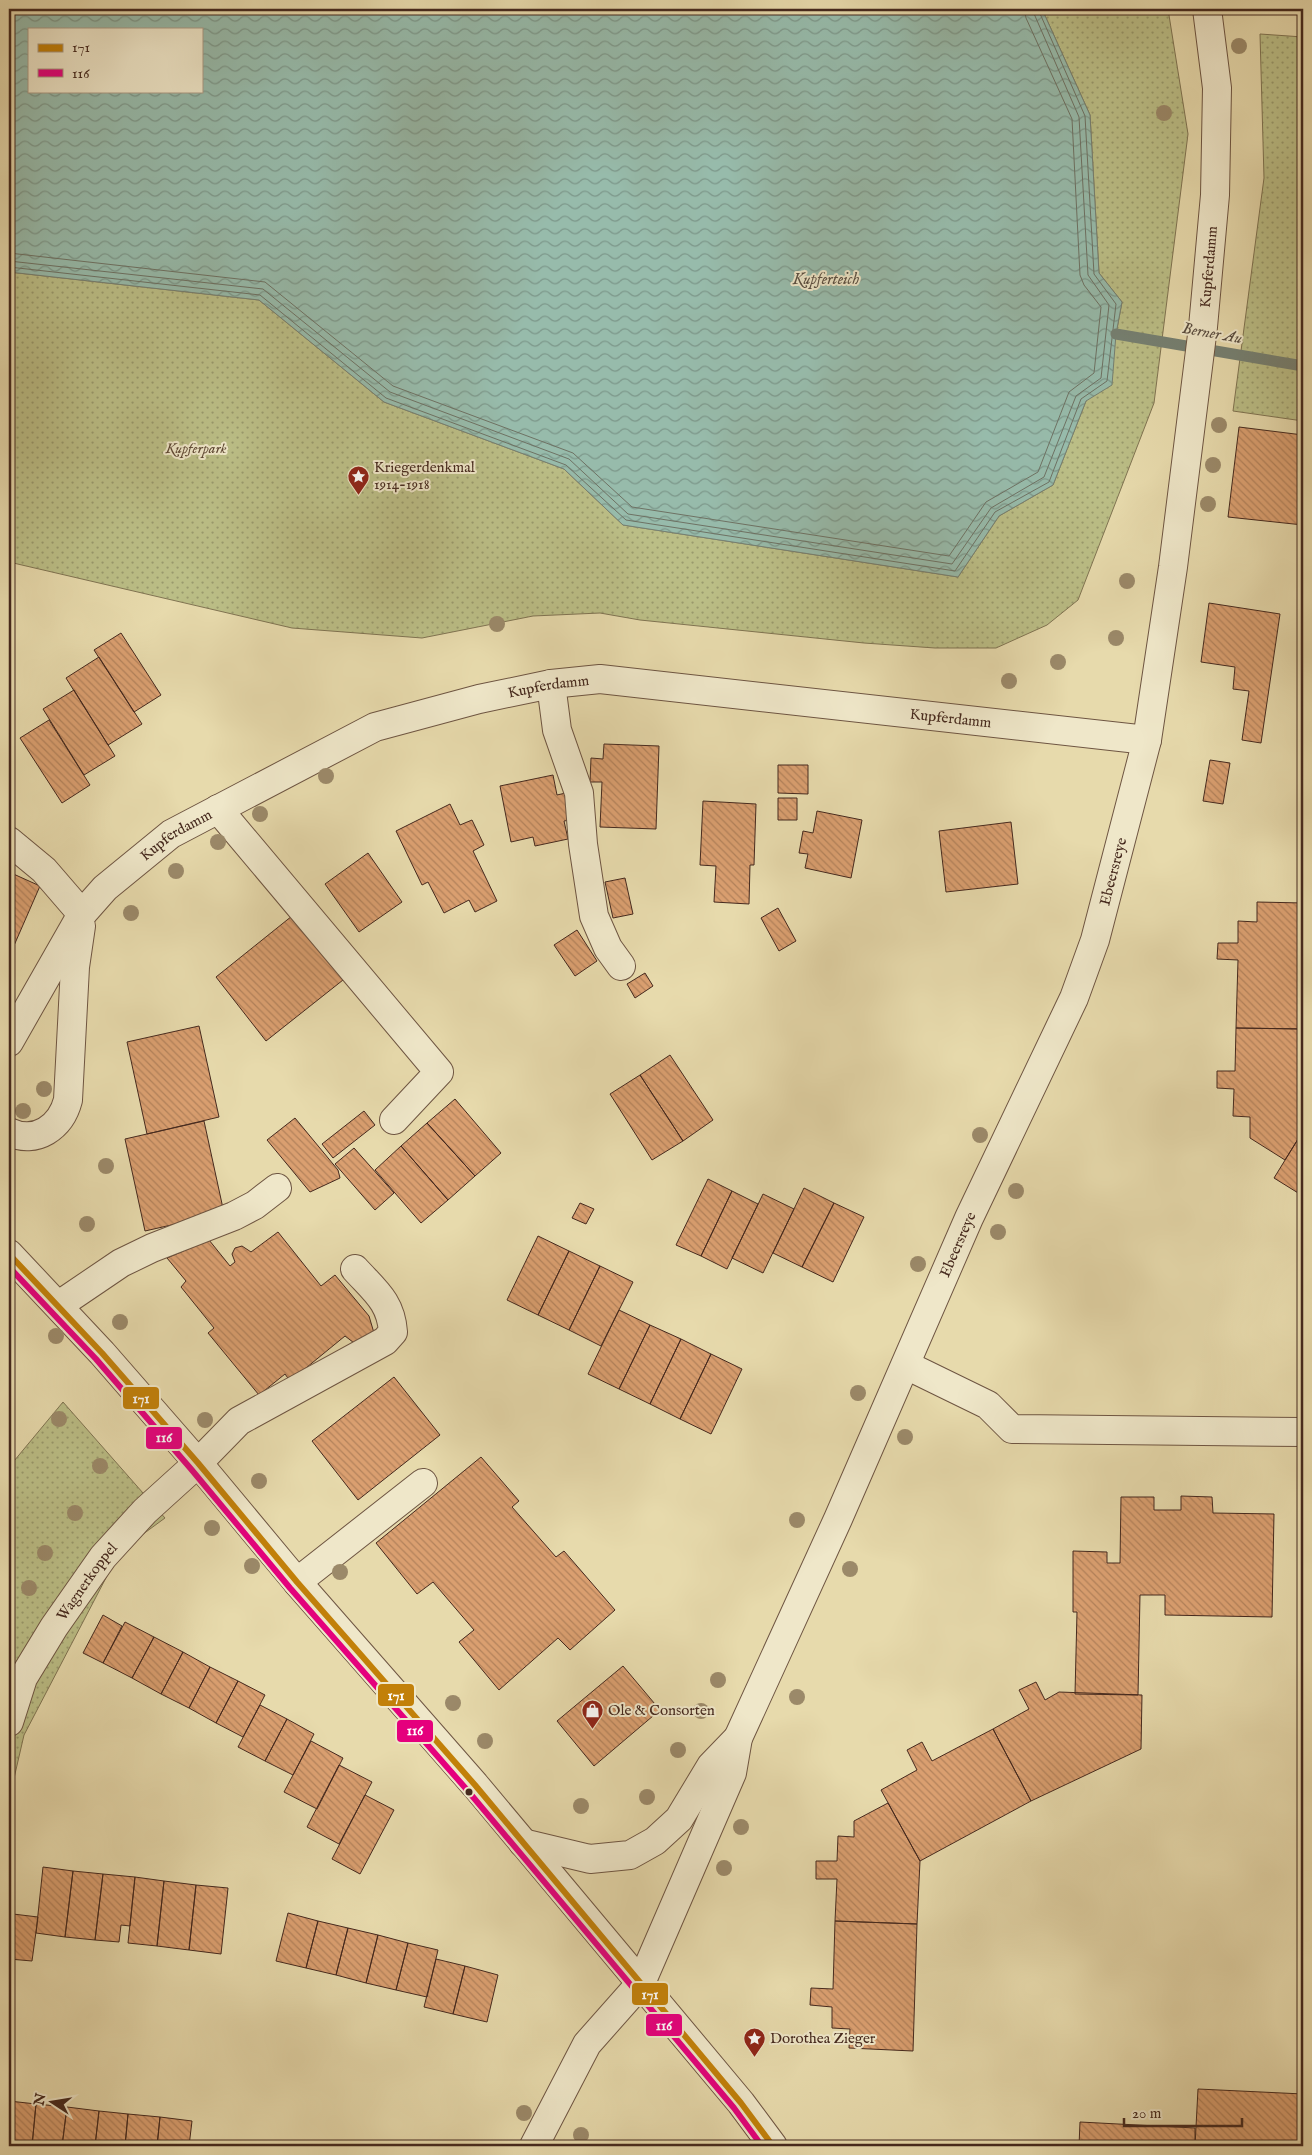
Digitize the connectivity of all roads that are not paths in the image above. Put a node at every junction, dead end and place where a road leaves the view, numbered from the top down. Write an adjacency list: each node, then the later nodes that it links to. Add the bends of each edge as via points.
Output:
1 (1207, 9): 3 (street, Kupferdamm, via 1217,88 1215,195 1203,327 1173,567)
2 (551, 684): 3 (street, Kupferdamm, via 600,679); 4 (street, Kupferdamm, via 479,699 375,727); 7 (street, via 557,730 579,793 594,916 608,948)
3 (1147, 740): 15 (street, Ebeersreye, via 1095,940 1074,998 969,1218)
4 (218, 809): 6 (street, Kupferdamm, via 171,834 105,888); 9 (street, via 439,1072)
5 (9, 841): 6 (street, via 44,870)
6 (82, 914): 8 (street, Kupferdamm); 10 (street, via 74,967 66,1111 60,1121 44,1132 24,1136)
7 (621, 966)
8 (9, 1042)
9 (394, 1120)
10 (9, 1132)
11 (277, 1188): 14 (street, via 234,1216 120,1263)
12 (9, 1254): 14 (street)
13 (355, 1269): 17 (street, Wagnerkoppel, via 384,1301 392,1316 393,1332 385,1341 239,1421)
14 (59, 1306): 17 (street)
15 (906, 1365): 16 (street, via 988,1405 1012,1429); 21 (street, Ebeersreye)
16 (1303, 1432)
17 (198, 1463): 19 (street); 20 (street, Wagnerkoppel, via 145,1511 103,1557 23,1678)
18 (423, 1483): 19 (street)
19 (297, 1582): 22 (street)
20 (9, 1722)
21 (738, 1738): 22 (street, Ebeersreye, via 711,1766 679,1819 655,1841 630,1855 590,1859); 23 (street, Ebeersreye, via 732,1773)
22 (524, 1843): 23 (street)
23 (641, 1983): 24 (street, Ebeersreye, via 587,2044); 25 (street, via 742,2103)
24 (534, 2146)
25 (773, 2146)

